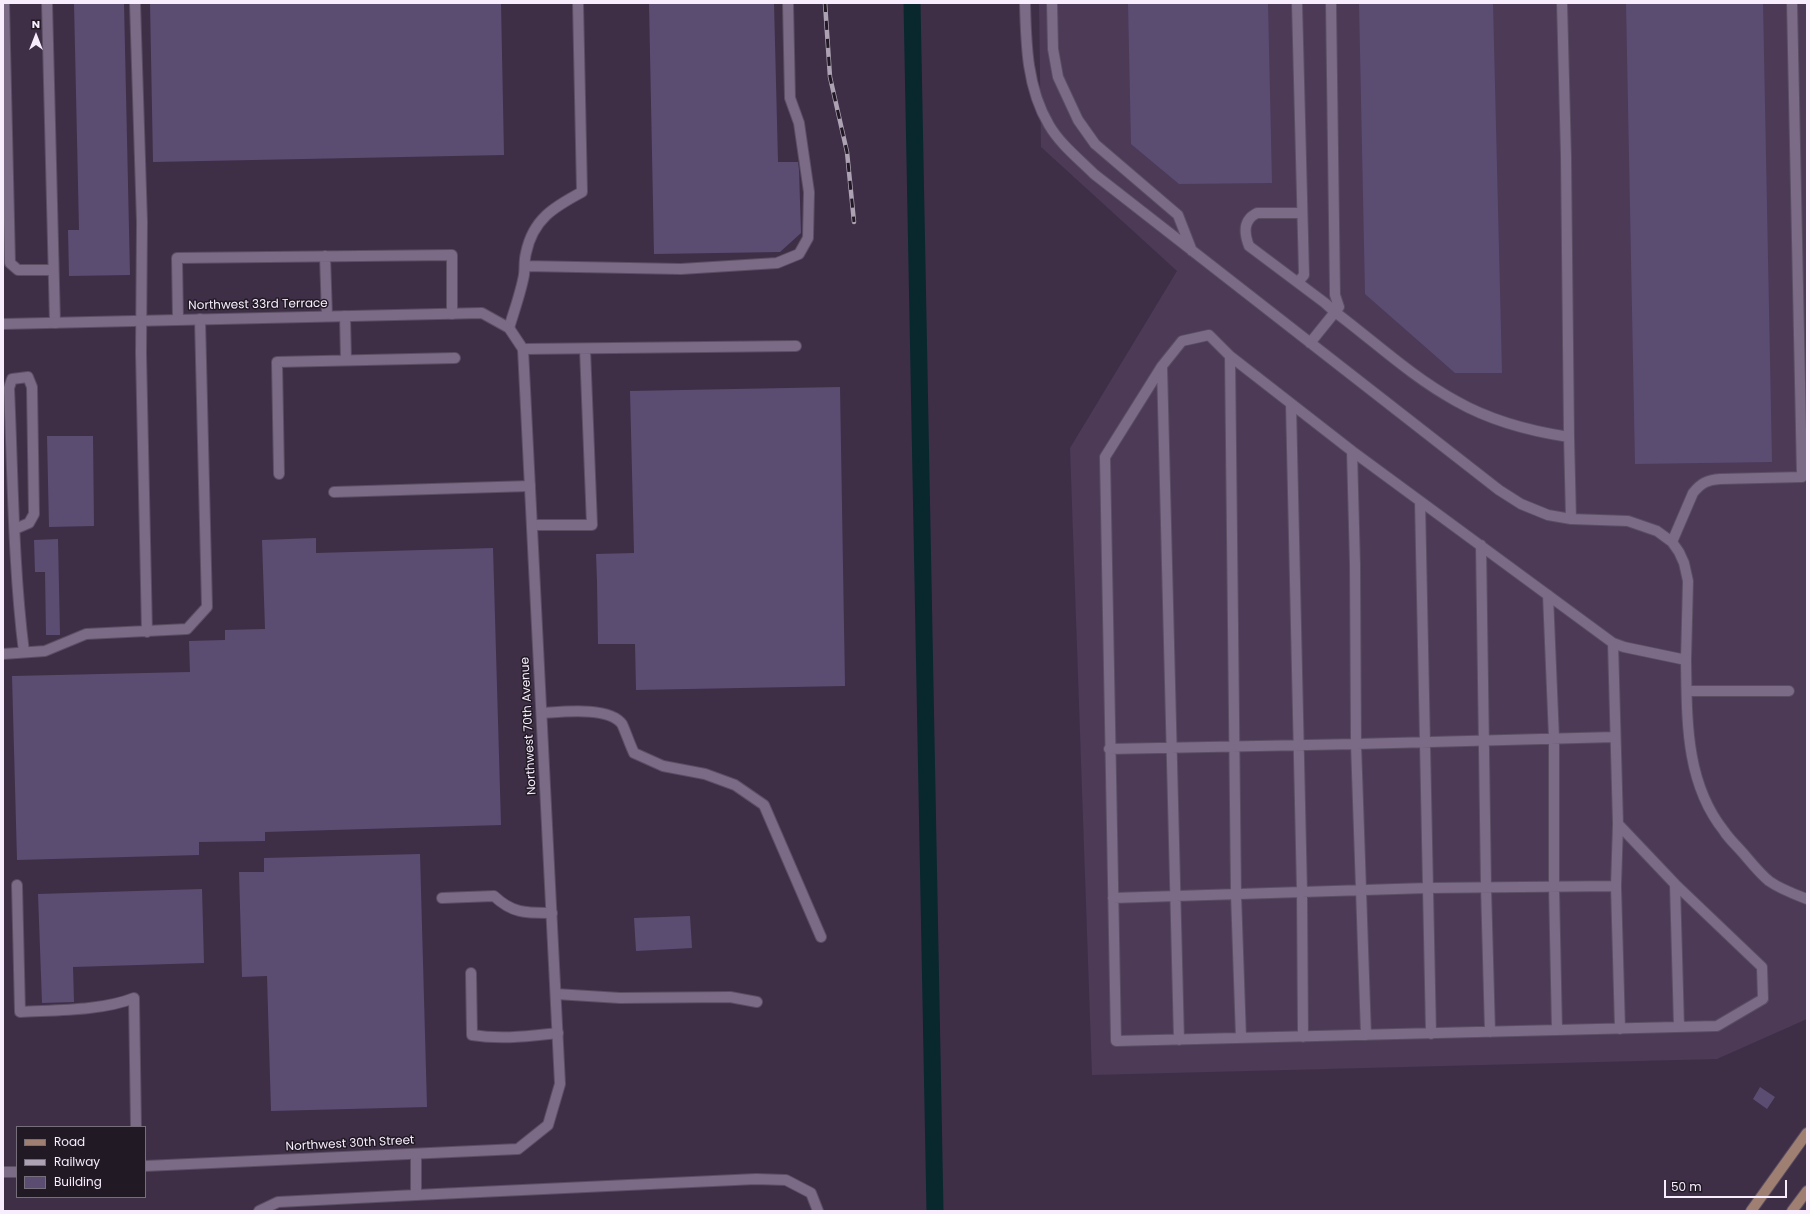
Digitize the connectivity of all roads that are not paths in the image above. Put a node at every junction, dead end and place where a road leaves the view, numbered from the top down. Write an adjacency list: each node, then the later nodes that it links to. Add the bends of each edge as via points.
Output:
1 (4, 3): 16 (street, via 10,263 18,270)
2 (47, 3): 16 (street)
3 (135, 3): 24 (street, via 142,222)
4 (578, 3): 15 (street, via 582,192 559,204 540,221 532,234)
5 (788, 3): 15 (street, via 790,98 799,123 809,192 808,238 799,254 777,263 681,268)
6 (1025, 3): 13 (street, via 1028,64 1036,99 1049,126 1064,145 1094,174)
7 (1052, 3): 13 (street, via 1053,48 1058,77 1078,120 1095,144 1178,215)
8 (1297, 3): 12 (street)
9 (1330, 3): 18 (street, via 1336,295 1339,307)
10 (1562, 3): 37 (street)
11 (1792, 3): 46 (street, via 1802,477 1706,481 1693,493)
12 (1302, 213): 17 (street, via 1304,275); 17 (street, via 1257,213 1247,221 1246,228 1249,246)
13 (1192, 251): 28 (street)
14 (325, 256): 19 (street, via 452,255); 20 (street); 23 (street, via 177,258)
15 (524, 266): 27 (street, via 524,275)
16 (53, 270): 25 (street)
17 (1298, 282): 18 (street)
18 (1335, 312): 28 (street); 37 (street, via 1426,381 1457,401 1510,424)
19 (452, 314): 21 (street, Northwest 33rd Terrace); 27 (street, Northwest 33rd Terrace, via 482,313)
20 (327, 316): 21 (street, Northwest 33rd Terrace); 22 (street, Northwest 33rd Terrace)
21 (345, 316): 34 (street)
22 (200, 319): 23 (street, Northwest 33rd Terrace); 49 (street, via 207,607 187,629)
23 (178, 320): 24 (street, Northwest 33rd Terrace)
24 (142, 321): 25 (street, Northwest 33rd Terrace); 49 (street)
25 (55, 323): 26 (street, Northwest 33rd Terrace)
26 (3, 324)
27 (509, 328): 30 (street)
28 (1310, 343): 43 (street, via 1499,490 1534,510)
29 (796, 346): 31 (street)
30 (523, 349): 31 (street); 40 (street, Northwest 70th Avenue)
31 (585, 349): 44 (street, via 592,525)
32 (1230, 356): 35 (street, via 1209,335 1182,341); 36 (street); 63 (street)
33 (455, 358): 34 (street)
34 (346, 360): 39 (street, via 277,362)
35 (1162, 366): 64 (street); 65 (street, via 1105,457)
36 (1291, 404): 38 (street); 61 (street)
37 (1569, 437): 43 (street)
38 (1352, 451): 42 (street); 62 (street)
39 (279, 474)
40 (530, 486): 41 (street); 44 (street, Northwest 70th Avenue)
41 (334, 492)
42 (1420, 501): 47 (street); 60 (street)
43 (1571, 519): 46 (street, via 1628,521 1657,531)
44 (532, 525): 56 (street, Northwest 70th Avenue)
45 (15, 529): 45 (street, via 9,388 12,379 28,377 32,387 34,514 29,523); 51 (street, via 19,612)
46 (1672, 542): 53 (street, via 1684,563 1688,581)
47 (1481, 545): 48 (street); 59 (street)
48 (1548, 595): 50 (street); 58 (street)
49 (147, 632): 51 (street, via 86,634 45,651)
50 (1613, 643): 53 (street); 57 (street)
51 (24, 652): 52 (street)
52 (3, 654)
53 (1686, 660): 54 (street)
54 (1687, 691): 55 (street); 79 (street, via 1693,765 1701,790 1715,818 1768,881)
55 (1789, 691)
56 (542, 713): 80 (street, Northwest 70th Avenue); 81 (street, via 578,711 610,715 622,724 634,753 663,766 705,774 735,785 764,805)
57 (1616, 737): 58 (street); 66 (street)
58 (1554, 738): 59 (street); 71 (street)
59 (1484, 740): 60 (street); 70 (street)
60 (1424, 742): 62 (street); 72 (street)
61 (1298, 744): 62 (street); 63 (street); 74 (street)
62 (1356, 744): 73 (street)
63 (1234, 745): 64 (street); 75 (street)
64 (1173, 747): 65 (street); 76 (street)
65 (1109, 749): 78 (street)
66 (1618, 824): 67 (street); 69 (street)
67 (1675, 884): 85 (street); 85 (street, via 1762,967 1763,998 1717,1026)
68 (16, 885): 96 (street, via 20,1012 76,1009 121,1003 134,998)
69 (1616, 886): 71 (street); 86 (street)
70 (1486, 887): 71 (street); 72 (street); 88 (street)
71 (1554, 887): 87 (street)
72 (1427, 888): 73 (street); 90 (street)
73 (1362, 890): 74 (street); 91 (street)
74 (1302, 892): 75 (street); 92 (street)
75 (1236, 894): 76 (street); 93 (street)
76 (1176, 896): 78 (street); 94 (street)
77 (442, 898): 80 (street, via 494,896 504,905 524,913)
78 (1113, 898): 94 (street, via 1116,1041)
79 (1807, 900)
80 (552, 912): 83 (street, Northwest 70th Avenue)
81 (821, 937)
82 (471, 973): 89 (street, via 472,1035 508,1039)
83 (556, 994): 84 (street, via 620,998 730,997); 89 (street, Northwest 70th Avenue)
84 (757, 1002)
85 (1679, 1027): 86 (street)
86 (1620, 1028): 87 (street)
87 (1557, 1030): 88 (street)
88 (1490, 1032): 90 (street)
89 (558, 1033): 95 (street, Northwest 70th Avenue, via 560,1084)
90 (1431, 1034): 91 (street)
91 (1366, 1035): 92 (street)
92 (1303, 1037): 93 (street)
93 (1241, 1038): 94 (street)
94 (1179, 1040)
95 (548, 1125): 98 (street, Northwest 30th Street, via 518,1149)
96 (136, 1126)
97 (1807, 1133): 106 (street)
98 (416, 1154): 99 (street, Northwest 30th Street); 103 (street)
99 (146, 1166)
100 (3, 1172): 101 (street)
101 (16, 1172)
102 (1807, 1191): 107 (street)
103 (416, 1195): 104 (street, via 278,1202); 105 (street, via 756,1179 786,1180 811,1193)
104 (259, 1211)
105 (818, 1211)
106 (1752, 1211)
107 (1792, 1211)

